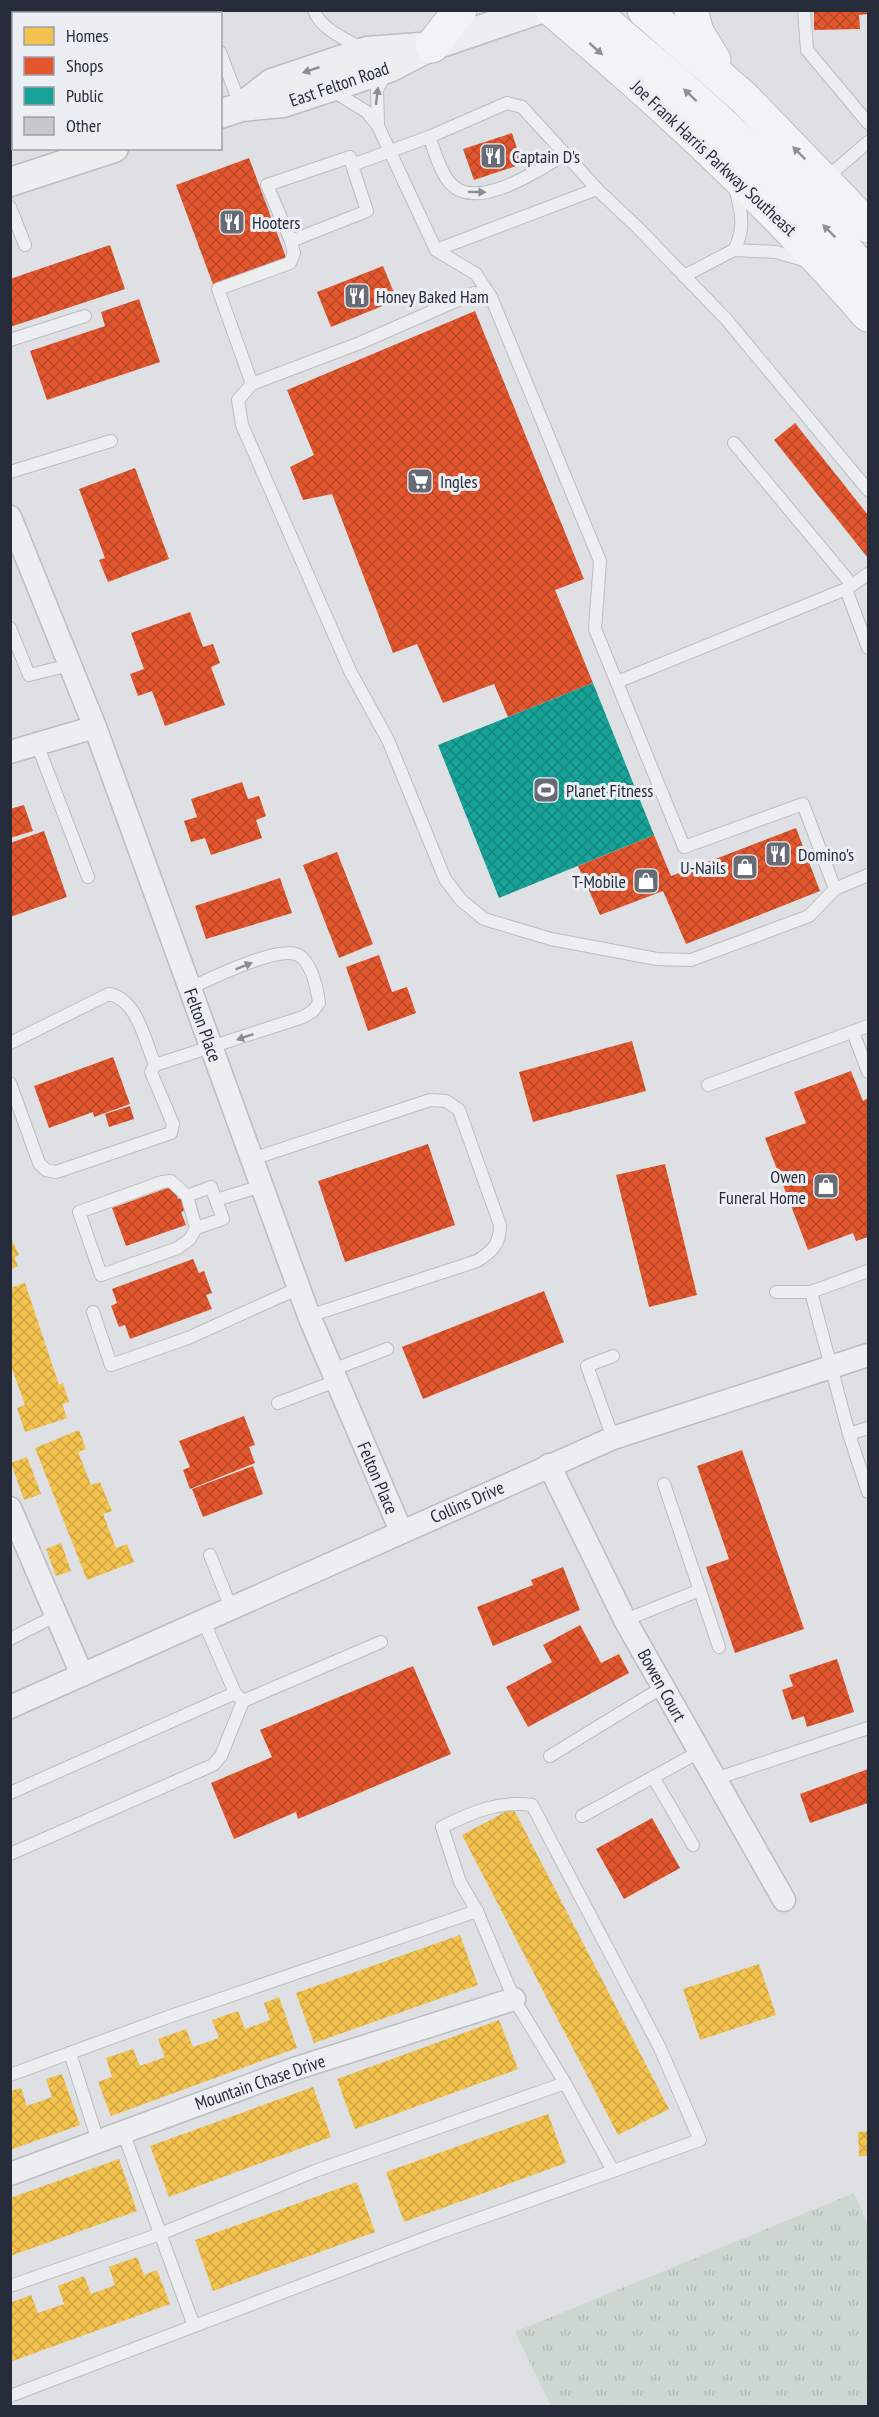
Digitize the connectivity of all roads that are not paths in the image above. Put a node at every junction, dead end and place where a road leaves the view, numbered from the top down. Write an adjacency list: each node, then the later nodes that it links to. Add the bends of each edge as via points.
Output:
1 (460, 10): 9 (main road)
2 (537, 10): 9 (street, East Felton Road)
3 (552, 10): 24 (main road, Joe Frank Harris Parkway Southeast, one-way to 24)
4 (593, 10): 34 (main road, one-way to 4, via 842,243 759,160)
5 (644, 10): 13 (main road)
6 (691, 10): 13 (main road, via 697,32)
7 (804, 10): 16 (lane, via 807,50)
8 (315, 14): 10 (lane, via 338,35)
9 (432, 46): 10 (street, East Felton Road); 12 (street, East Felton Road)
10 (367, 51): 15 (street, East Felton Road, one-way to 15, via 272,83)
11 (222, 63): 15 (lane)
12 (389, 68): 14 (street, East Felton Road); 17 (lane, one-way to 12, via 377,90)
13 (727, 82): 25 (main road, one-way to 13)
14 (329, 88): 15 (street, East Felton Road, via 283,104); 17 (lane, via 367,112)
15 (231, 111)
16 (868, 123)
17 (378, 126): 21 (lane)
18 (429, 137): 21 (lane); 22 (lane, via 507,103 522,107); 22 (lane, one-way to 22, via 451,184 463,191 483,193 522,181)
19 (868, 142): 25 (lane)
20 (108, 150): 26 (street)
21 (388, 152): 23 (lane); 32 (lane)
22 (565, 154): 27 (lane)
23 (352, 165): 29 (lane, via 367,211); 29 (lane, via 350,157 267,185)
24 (728, 167): 31 (lane, via 743,226); 33 (main road, Joe Frank Harris Parkway Southeast)
25 (825, 180): 28 (main road)
26 (12, 184): 30 (lane)
27 (597, 189): 32 (lane); 35 (lane)
28 (868, 226)
29 (291, 241): 40 (lane, via 294,253 290,262 218,289)
30 (25, 245)
31 (734, 249): 33 (lane, via 776,252); 35 (lane)
32 (436, 250): 36 (lane, via 476,274)
33 (828, 268): 37 (main road, Joe Frank Harris Parkway Southeast)
34 (868, 275)
35 (684, 276): 44 (lane, via 726,319)
36 (491, 297): 40 (lane, via 474,293 360,343); 51 (lane, via 600,561 595,629)
37 (868, 315)
38 (84, 316): 39 (lane)
39 (10, 340)
40 (252, 384): 57 (lane, via 238,400 242,425 351,671 388,740 446,879 461,900 484,919 551,939 657,959 691,960 809,916)
41 (111, 441): 43 (lane)
42 (734, 443): 47 (lane)
43 (10, 472)
44 (868, 490)
45 (13, 530): 50 (street, Felton Place)
46 (868, 574): 47 (lane)
47 (849, 587): 49 (lane); 51 (lane)
48 (10, 628): 50 (lane, via 29,675)
49 (868, 648)
50 (70, 665): 52 (street, Felton Place)
51 (616, 682): 57 (lane, via 684,847 803,804)
52 (95, 727): 53 (street); 58 (street, Felton Place)
53 (36, 744): 54 (street); 56 (lane)
54 (10, 752)
55 (868, 875): 57 (lane)
56 (88, 877)
57 (835, 889)
58 (190, 987): 62 (street, Felton Place); 62 (lane, one-way to 62, via 286,952 299,955 308,965 317,987 319,1003 313,1011)
59 (868, 1026): 60 (lane)
60 (853, 1032): 64 (lane); 66 (lane)
61 (10, 1043): 63 (lane, via 109,994 121,996 130,1005)
62 (211, 1049): 63 (lane); 67 (street, Felton Place)
63 (155, 1065): 65 (lane, via 152,1072 173,1124 171,1133 56,1172 39,1163)
64 (868, 1072)
65 (10, 1083)
66 (708, 1086)
67 (252, 1160): 68 (street, Felton Place); 77 (lane, via 430,1100 446,1101 459,1110 500,1225 500,1240 491,1253)
68 (262, 1186): 70 (lane); 73 (street, Felton Place)
69 (188, 1196): 70 (lane, via 212,1187); 71 (lane); 71 (lane, via 171,1181 162,1182 79,1212 101,1275 178,1248)
70 (216, 1200): 71 (lane, via 223,1219)
71 (196, 1228)
72 (868, 1271): 75 (lane)
73 (299, 1288): 76 (lane, via 188,1338 111,1365); 77 (street, Felton Place)
74 (776, 1292): 75 (lane)
75 (812, 1292): 81 (lane)
76 (93, 1312)
77 (309, 1316): 82 (street, Felton Place)
78 (387, 1349): 82 (lane)
79 (868, 1354): 81 (street, Collins Drive)
80 (613, 1356): 86 (lane, via 587,1366)
81 (832, 1366): 85 (lane); 86 (street, Collins Drive)
82 (334, 1375): 83 (lane); 91 (street, Felton Place)
83 (278, 1403)
84 (868, 1428): 85 (lane)
85 (849, 1434): 89 (lane)
86 (613, 1438): 87 (street, Collins Drive)
87 (549, 1465): 91 (street, Collins Drive); 97 (street, Bowen Court)
88 (664, 1484): 93 (lane)
89 (868, 1492)
90 (10, 1508): 95 (street)
91 (401, 1532): 94 (street, Collins Drive)
92 (210, 1555): 94 (lane)
93 (700, 1590): 97 (lane); 100 (lane)
94 (231, 1608): 96 (street, Collins Drive)
95 (57, 1615): 98 (lane); 101 (street)
96 (203, 1620): 101 (street, Collins Drive); 103 (lane)
97 (625, 1620): 102 (street, Bowen Court)
98 (10, 1639)
99 (381, 1642): 103 (lane)
100 (719, 1647)
101 (82, 1675): 104 (street, Collins Drive)
102 (663, 1687): 106 (street, Bowen Court); 107 (lane)
103 (239, 1697): 110 (lane); 113 (lane, via 221,1756 213,1765)
104 (10, 1707)
105 (868, 1728): 109 (lane)
106 (699, 1752): 108 (lane); 109 (street, Bowen Court)
107 (550, 1756)
108 (652, 1777): 111 (lane); 112 (lane)
109 (715, 1779): 114 (street, Bowen Court)
110 (10, 1793)
111 (582, 1816)
112 (693, 1845)
113 (10, 1854)
114 (784, 1900)
115 (477, 1911): 116 (lane); 117 (lane); 122 (lane, via 460,1882 442,1827 466,1815 512,1802 532,1805 659,2046 700,2140)
116 (514, 1999): 119 (lane); 120 (street, Mountain Chase Drive, via 294,2069)
117 (70, 2053): 118 (lane); 121 (lane)
118 (10, 2075)
119 (565, 2083): 122 (lane); 124 (lane, via 315,2171)
120 (123, 2132): 121 (street, Mountain Chase Drive); 124 (lane)
121 (98, 2141): 123 (street, Mountain Chase Drive)
122 (613, 2171): 126 (lane)
123 (10, 2174)
124 (160, 2234): 125 (lane); 126 (lane)
125 (10, 2286)
126 (194, 2326): 127 (lane)
127 (10, 2396)

